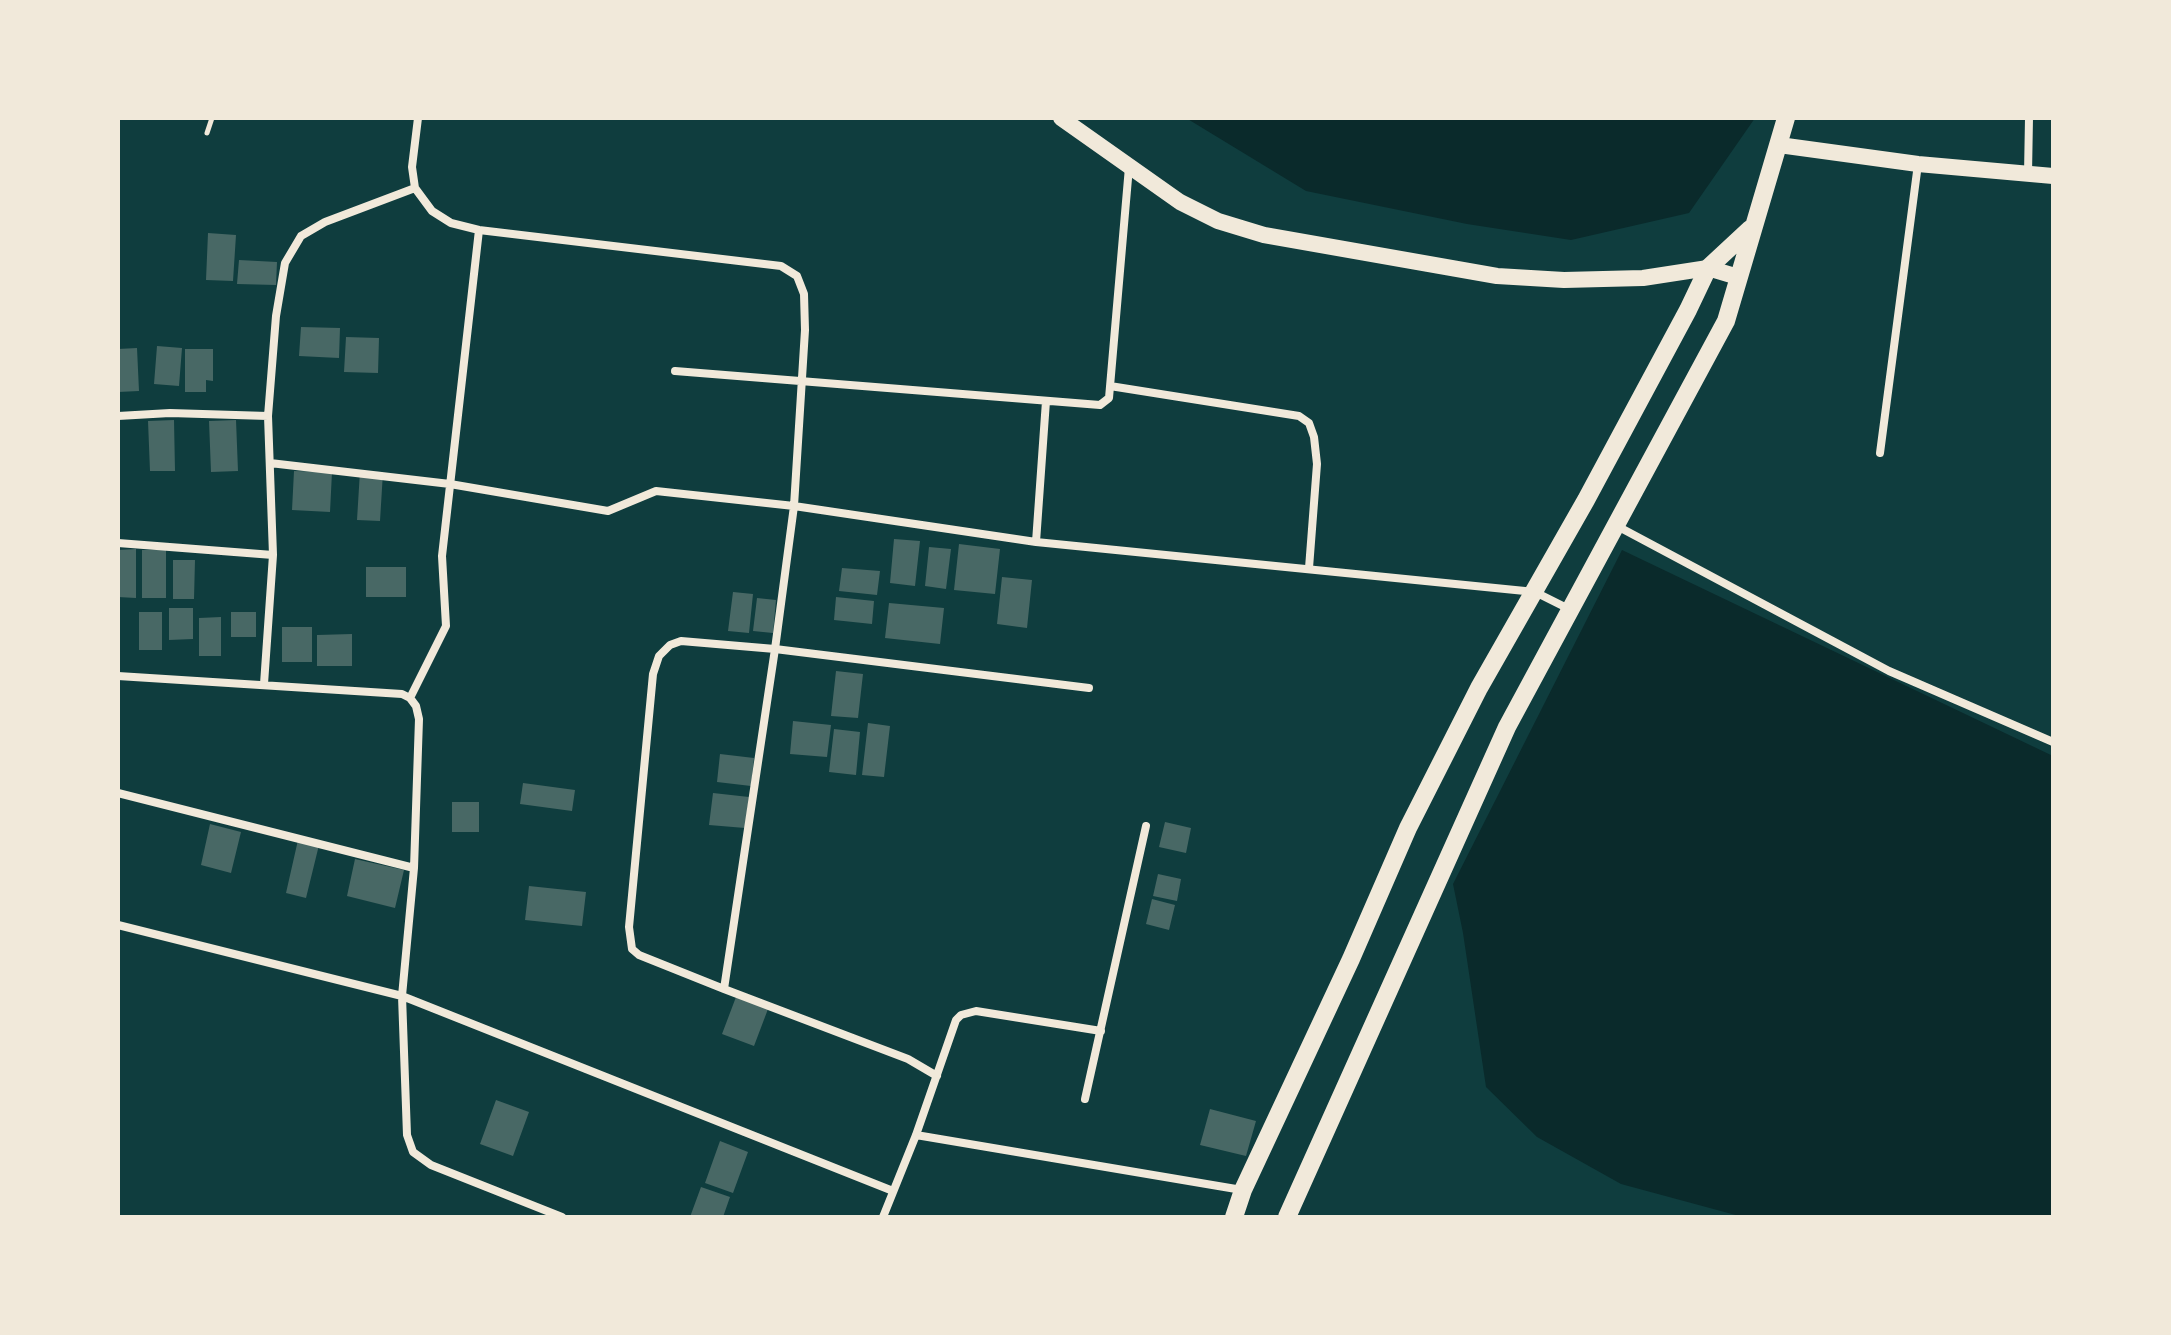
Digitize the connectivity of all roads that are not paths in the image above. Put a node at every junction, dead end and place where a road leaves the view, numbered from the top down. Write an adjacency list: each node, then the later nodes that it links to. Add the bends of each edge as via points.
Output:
1 (212, 118): 6 (lane)
2 (418, 118): 12 (street)
3 (1061, 118): 9 (main road)
4 (1786, 118): 7 (main road)
5 (2029, 118): 10 (street)
6 (207, 133)
7 (1779, 145): 8 (main road); 13 (main road)
8 (1918, 164): 10 (main road); 23 (street)
9 (1129, 167): 15 (main road, via 1218,221 1362,253 1497,276 1564,280 1643,278); 19 (street)
10 (2028, 174): 11 (main road)
11 (2053, 176)
12 (415, 188): 14 (street, via 432,211 451,223); 22 (street, via 301,236 285,263)
13 (1752, 227): 15 (main road); 16 (main road)
14 (479, 230): 18 (street, via 781,266 797,276 804,294); 25 (street)
15 (1708, 268): 16 (main road); 32 (main road)
16 (1738, 277): 27 (main road, via 1726,321)
17 (675, 371): 18 (street)
18 (801, 383): 20 (street); 26 (street)
19 (1110, 386): 20 (street, via 1109,398 1100,405); 31 (street, via 1299,416 1309,423 1317,464)
20 (1046, 401): 28 (street)
21 (118, 416): 22 (street)
22 (268, 416): 24 (street)
23 (1880, 453)
24 (270, 463): 25 (street); 30 (street)
25 (450, 484): 26 (street, via 608,511 656,491); 38 (street, via 442,556 446,626)
26 (794, 506): 28 (street); 34 (street)
27 (1617, 526): 33 (main road); 39 (street, via 1889,671)
28 (1036, 542): 31 (street)
29 (118, 543): 30 (street)
30 (273, 555): 36 (street)
31 (1309, 568): 32 (street)
32 (1535, 592): 33 (street); 50 (main road, via 1408,828)
33 (1570, 610): 55 (main road, via 1507,727)
34 (775, 649): 37 (street); 44 (street); 44 (street, via 681,641 659,656 653,674 629,938 639,955)
35 (118, 676): 36 (street)
36 (264, 684): 38 (street)
37 (1089, 688)
38 (410, 698): 42 (street, via 419,719)
39 (2053, 742)
40 (118, 793): 42 (street)
41 (1146, 826): 46 (street)
42 (414, 868): 45 (street)
43 (118, 925): 45 (street)
44 (724, 989): 47 (street, via 908,1059)
45 (402, 996): 51 (street); 52 (street, via 407,1135 413,1152 431,1165)
46 (1101, 1031): 47 (street, via 967,1012 956,1020); 48 (street)
47 (937, 1076): 49 (street)
48 (1085, 1099)
49 (916, 1135): 50 (street); 51 (street)
50 (1243, 1190): 54 (main road)
51 (893, 1191): 53 (street)
52 (562, 1217)
53 (883, 1217)
54 (1234, 1217)
55 (1287, 1217)

